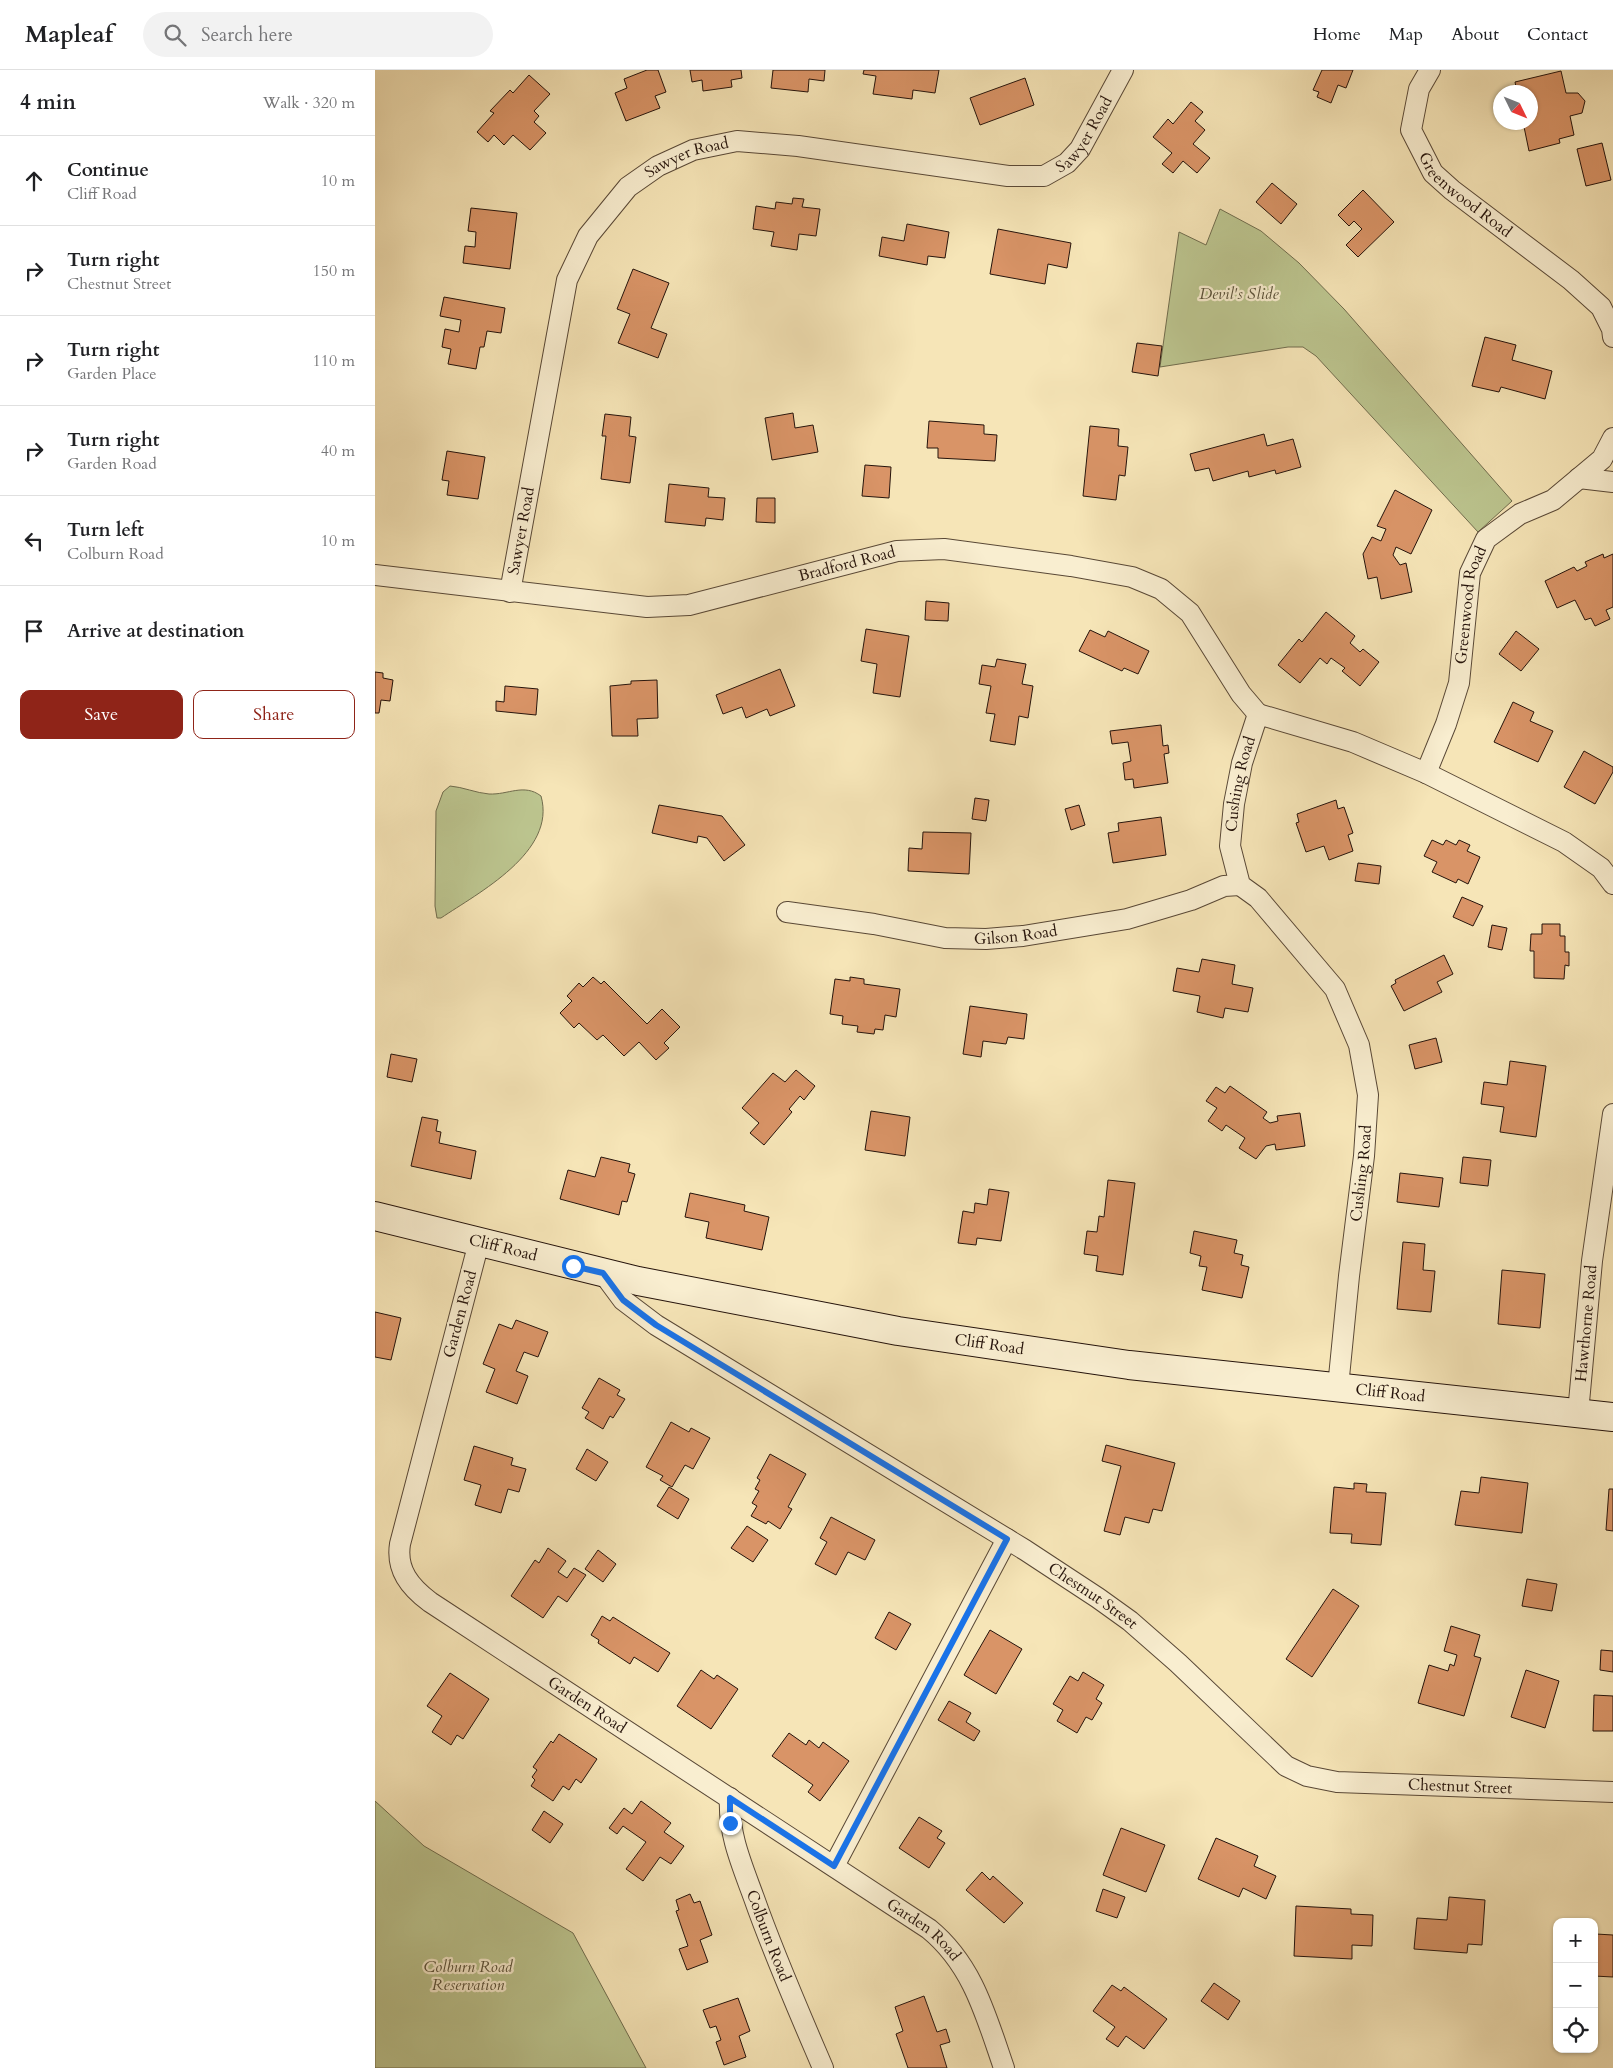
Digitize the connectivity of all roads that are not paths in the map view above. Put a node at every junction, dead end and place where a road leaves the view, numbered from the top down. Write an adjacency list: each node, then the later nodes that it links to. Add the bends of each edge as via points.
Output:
1 (1123, 70): 8 (street, Sawyer Road, via 1080,149 1067,163 1044,176 1008,176 798,146 737,141 693,150 658,166 628,187 588,236 567,280)
2 (1430, 70): 3 (street, Greenwood Road, via 1419,89 1411,130 1433,173 1601,307)
3 (1613, 338)
4 (1613, 438): 5 (street, Greenwood Road, via 1602,459)
5 (1579, 478): 6 (street); 10 (street, Greenwood Road, via 1553,500 1520,514 1486,539 1470,573 1459,683)
6 (1613, 482)
7 (375, 575): 8 (street, Bradford Road)
8 (510, 592): 9 (street, Bradford Road, via 647,607 689,605 897,551 944,549 1071,566 1131,577 1161,589 1190,613 1241,694)
9 (1258, 714): 10 (street, Cushing Road, via 1353,742); 12 (street, Cushing Road, via 1242,763 1234,804 1231,846)
10 (1426, 773): 11 (street, Cushing Road, via 1565,842 1601,868)
11 (1613, 884)
12 (1240, 885): 13 (street, Gilson Road, via 1224,886 1191,900 1127,919 986,939 945,938); 18 (street, Cushing Road, via 1258,898 1335,989 1359,1045 1368,1104)
13 (787, 912)
14 (1613, 1114): 19 (street, Hawthorne Road, via 1591,1261)
15 (375, 1216): 16 (street, Cliff Road)
16 (479, 1242): 17 (street, Cliff Road); 23 (street, Garden Road, via 400,1544 399,1560 404,1575 430,1602)
17 (603, 1273): 18 (street, Cliff Road, via 698,1294 949,1339 1129,1365); 21 (street, Chestnut Street, via 623,1300 656,1325)
18 (1339, 1387): 19 (street, Cliff Road)
19 (1578, 1414): 20 (street, Cliff Road)
20 (1613, 1417)
21 (1007, 1539): 22 (street, Chestnut Street, via 1129,1621 1178,1663 1275,1757 1307,1776 1344,1782); 24 (street)
22 (1613, 1792)
23 (730, 1798): 24 (street, Garden Road); 25 (street, Colburn Road, via 730,1823 736,1848 769,1939)
24 (834, 1866): 26 (street, Garden Road, via 929,1929 957,1956 985,2011)
25 (823, 2068)
26 (1004, 2068)

